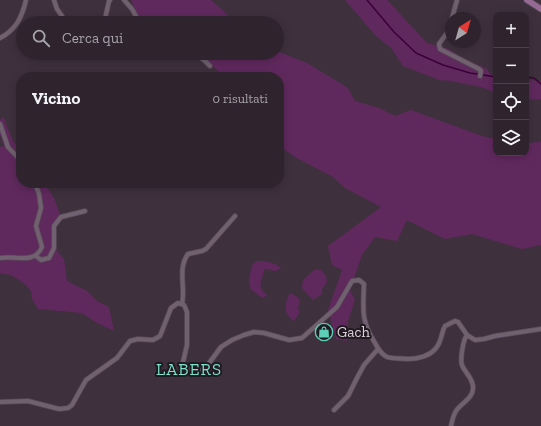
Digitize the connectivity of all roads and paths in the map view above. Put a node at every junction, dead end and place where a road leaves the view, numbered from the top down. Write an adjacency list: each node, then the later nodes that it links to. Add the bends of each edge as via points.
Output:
1 (26, 0): 8 (street)
2 (29, 0): 8 (street)
3 (54, 0): 12 (street)
4 (110, 0): 13 (street)
5 (124, 0): 14 (street)
6 (457, 0): 10 (street)
7 (527, 0): 9 (main road)
8 (24, 7): 11 (street)
9 (541, 10)
10 (454, 12)
11 (22, 16)
12 (62, 16)
13 (106, 16)
14 (136, 16)
15 (16, 24): 17 (street)
16 (445, 35): 20 (street, via 438,44 440,49 479,69)
17 (0, 38)
18 (204, 60): 19 (street)
19 (210, 66)
20 (480, 74)
21 (0, 124): 22 (street, via 8,147)
22 (16, 156)
23 (37, 188): 26 (street, via 41,208 36,226 42,247)
24 (85, 211): 26 (street, via 61,217 54,226 54,248 49,258 41,260)
25 (235, 216): 28 (street, via 206,249 188,254 186,257 182,273)
26 (36, 256): 27 (street)
27 (0, 258)
28 (182, 304): 31 (street, via 187,312 187,345 183,359 185,368 198,372 204,370 221,347 244,335 264,333 291,340 308,334 337,307 352,281 359,280 364,284 363,309 367,331); 32 (street, via 178,303 171,308 160,336 153,340 138,338 130,341 117,358 86,380 68,408 59,409 28,401)
29 (541, 329): 30 (street, via 475,340)
30 (467, 335): 31 (street, via 455,321 445,326 436,349 421,357 391,358); 34 (street, via 463,344 462,362 473,388 470,396 456,412)
31 (378, 350): 33 (street, via 364,365 348,396)
32 (0, 402)
33 (334, 410)
34 (451, 426)

